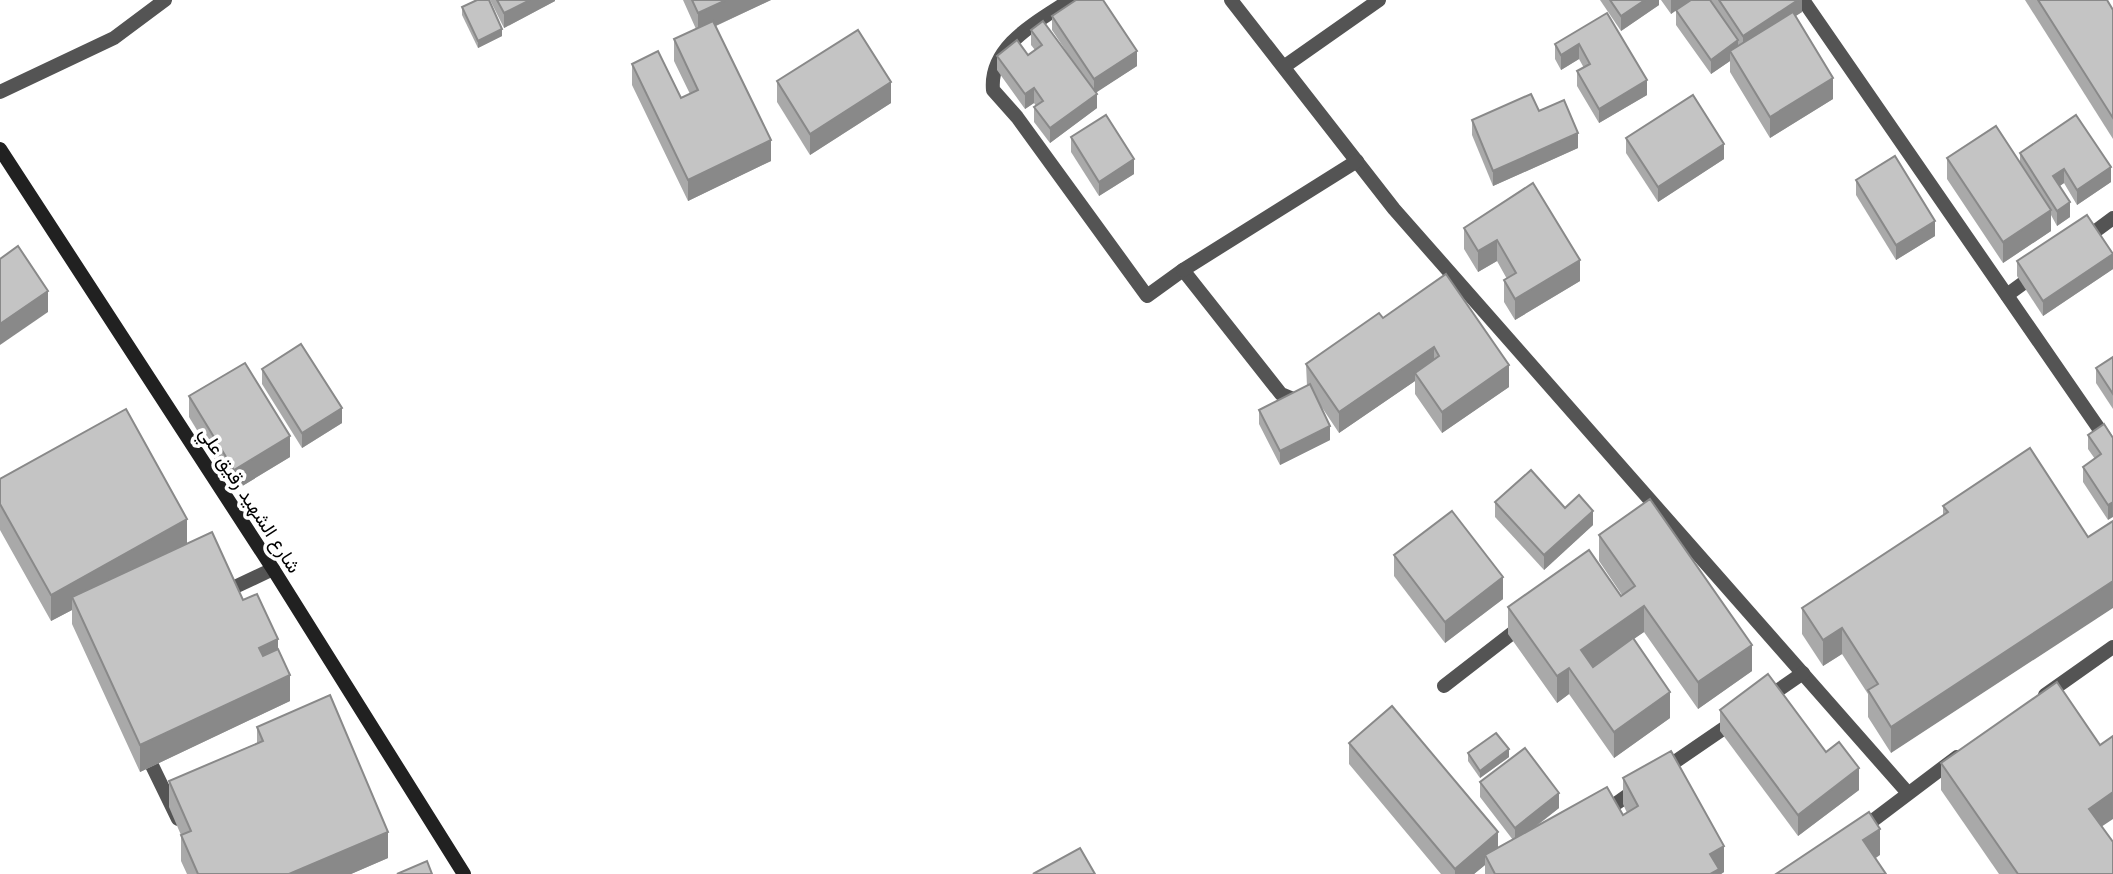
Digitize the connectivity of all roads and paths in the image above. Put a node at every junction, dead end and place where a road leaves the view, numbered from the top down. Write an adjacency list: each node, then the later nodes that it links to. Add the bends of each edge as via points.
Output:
1 (165, 0): 7 (street, via 114,38)
2 (1070, 0): 13 (street, via 1015,39 994,64 993,90 1147,296)
3 (1231, 0): 6 (street)
4 (1379, 0): 6 (street)
5 (1808, 2): 14 (street)
6 (1285, 66): 9 (street)
7 (0, 92)
8 (0, 149): 17 (street, شارع الشهيد رقيق علي)
9 (1357, 162): 13 (street); 21 (street, via 1465,300 1659,521)
10 (2113, 218): 11 (street, via 2098,236)
11 (2073, 248)
12 (2051, 264): 14 (street)
13 (1184, 270): 15 (street, via 1281,394 1293,399)
14 (2007, 295): 16 (street)
15 (1319, 395)
16 (2113, 449)
17 (273, 569): 18 (street); 30 (street, شارع الشهيد رقيق علي)
18 (211, 598)
19 (1532, 618): 22 (street)
20 (2113, 648): 23 (street)
21 (1803, 673): 26 (street); 27 (street)
22 (1444, 686)
23 (2033, 704)
24 (138, 736): 28 (street)
25 (1964, 752): 26 (street)
26 (1907, 792): 29 (street)
27 (1582, 828)
28 (186, 836)
29 (1846, 841)
30 (459, 872)

